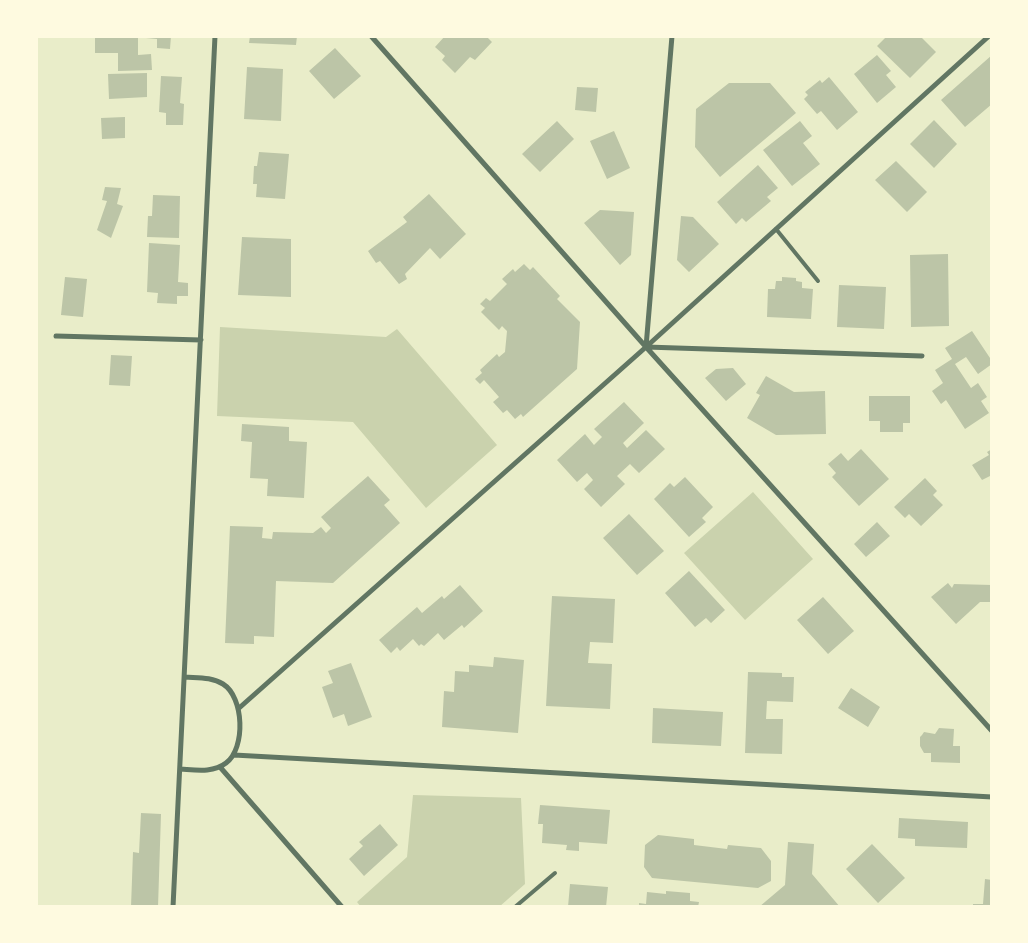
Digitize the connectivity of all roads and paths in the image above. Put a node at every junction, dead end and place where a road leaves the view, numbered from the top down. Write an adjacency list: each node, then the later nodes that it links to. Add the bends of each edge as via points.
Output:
1 (215, 36): 8 (street)
2 (371, 36): 9 (street)
3 (672, 36): 9 (street)
4 (989, 36): 5 (street)
5 (776, 229): 6 (lane); 9 (street)
6 (818, 281)
7 (56, 336): 8 (street)
8 (201, 340): 11 (street)
9 (646, 347): 10 (street); 12 (street); 13 (street)
10 (922, 356)
11 (185, 677): 12 (street, via 221,682 233,694); 16 (street)
12 (238, 709): 14 (street, via 239,736)
13 (992, 731)
14 (234, 755): 15 (street); 17 (street)
15 (220, 767): 16 (street); 20 (street)
16 (181, 769): 19 (street)
17 (992, 797)
18 (554, 873): 21 (lane)
19 (173, 907)
20 (342, 907)
21 (515, 907)

